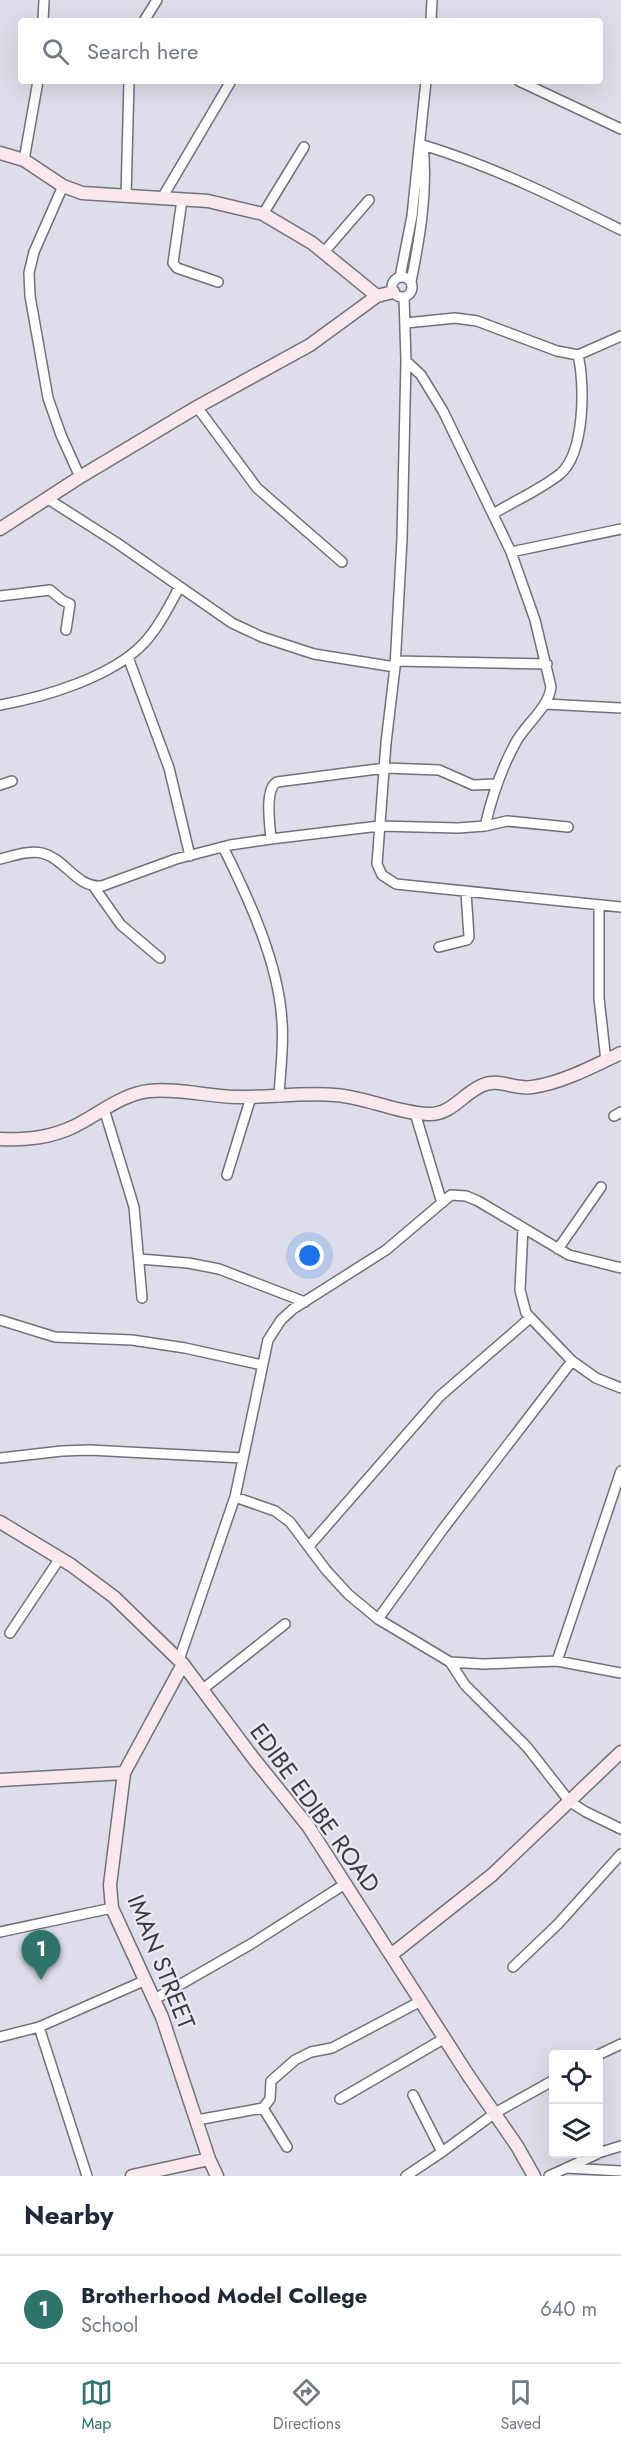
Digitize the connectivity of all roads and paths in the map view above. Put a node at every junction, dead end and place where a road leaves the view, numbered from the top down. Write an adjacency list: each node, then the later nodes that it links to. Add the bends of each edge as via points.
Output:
1 (44, 0): 4 (street)
2 (157, 0): 5 (street)
3 (432, 0): 6 (street)
4 (43, 18)
5 (146, 18)
6 (431, 18)
7 (37, 84): 17 (street)
8 (129, 84): 19 (street)
9 (229, 84): 20 (street)
10 (426, 84): 13 (street)
11 (525, 84): 12 (street)
12 (621, 129)
13 (422, 134): 14 (street); 26 (street)
14 (423, 145): 24 (street, via 538,189); 28 (street, via 425,189)
15 (304, 147): 23 (street)
16 (0, 153): 17 (street)
17 (24, 160): 18 (street)
18 (63, 186): 19 (street, via 82,193); 36 (street, via 34,252 29,273 30,296 48,398)
19 (126, 197): 20 (street)
20 (162, 198): 21 (street)
21 (182, 200): 23 (street, via 208,201); 27 (street, via 173,263 177,268)
22 (369, 200): 25 (street)
23 (263, 214): 25 (street)
24 (621, 230)
25 (324, 252): 30 (street)
26 (400, 277): 28 (street); 29 (street, via 393,284)
27 (218, 282)
28 (411, 282): 29 (street, via 411,291)
29 (399, 294): 30 (street); 31 (street)
30 (377, 296): 35 (street, via 310,345)
31 (406, 323): 33 (street, via 455,318 477,321); 34 (street)
32 (621, 336): 33 (street)
33 (578, 355): 38 (street, via 583,385 569,463 560,473)
34 (406, 361): 38 (street, via 421,375 443,411); 47 (street)
35 (198, 407): 36 (street); 42 (street, via 257,488)
36 (80, 477): 37 (street)
37 (48, 499): 39 (street); 43 (street)
38 (493, 514): 41 (street)
39 (0, 529)
40 (621, 529): 41 (street)
41 (511, 552): 48 (street)
42 (342, 562)
43 (179, 588): 46 (street, via 159,623); 47 (street, via 232,623 262,637 314,654)
44 (0, 596): 45 (street, via 50,590 70,604)
45 (66, 630)
46 (128, 657): 50 (street, via 58,691); 61 (street, via 169,768)
47 (395, 664): 48 (street); 52 (street)
48 (547, 664): 49 (street, via 551,687)
49 (545, 704): 51 (street); 54 (street, via 518,739)
50 (0, 705)
51 (621, 708)
52 (385, 768): 54 (street, via 439,770 473,785); 56 (street); 59 (street, via 273,784 269,792)
53 (12, 781): 55 (street)
54 (497, 784): 57 (street)
55 (0, 785)
56 (379, 826): 57 (street); 59 (street); 64 (street, via 377,864 389,881)
57 (485, 826): 58 (street, via 507,821)
58 (568, 827)
59 (271, 839): 60 (street)
60 (223, 847): 61 (street); 72 (street, via 244,889 279,994 283,1042)
61 (190, 856): 63 (street)
62 (0, 859): 63 (street, via 43,853)
63 (94, 887): 68 (street, via 121,925)
64 (466, 892): 65 (street); 67 (street, via 469,937)
65 (599, 905): 66 (street); 70 (street, via 599,998)
66 (621, 907)
67 (439, 947)
68 (160, 958)
69 (621, 1053): 70 (street)
70 (606, 1061): 74 (street, via 536,1087 483,1084 444,1111)
71 (251, 1097): 72 (street); 73 (street, via 152,1091); 76 (street)
72 (279, 1097): 74 (street, via 334,1095)
73 (104, 1109): 75 (street, via 56,1134); 81 (street, via 134,1207)
74 (415, 1113): 78 (street)
75 (0, 1139)
76 (227, 1174)
77 (601, 1187): 80 (street)
78 (442, 1203): 79 (street, via 451,1195 466,1196); 84 (street, via 386,1250)
79 (523, 1228): 80 (street); 85 (street, via 520,1290)
80 (558, 1249): 82 (street, via 588,1262)
81 (140, 1259): 83 (street); 84 (street, via 219,1269)
82 (621, 1268)
83 (142, 1298)
84 (305, 1302): 88 (street, via 272,1330)
85 (530, 1318): 87 (street); 95 (street, via 440,1396)
86 (0, 1320): 88 (street, via 55,1337 132,1340)
87 (572, 1361): 89 (street, via 596,1378); 97 (street)
88 (262, 1365): 91 (street)
89 (621, 1388)
90 (0, 1458): 91 (street, via 89,1450)
91 (243, 1458): 93 (street)
92 (621, 1471): 100 (street)
93 (235, 1497): 95 (street, via 275,1512 290,1522); 101 (street)
94 (0, 1522): 96 (street, EDIBE EDIBE ROAD)
95 (310, 1545): 97 (street, via 348,1594)
96 (60, 1558): 99 (street); 101 (street, EDIBE EDIBE ROAD, via 114,1597)
97 (378, 1619): 102 (street)
98 (285, 1624): 104 (street)
99 (10, 1633)
100 (557, 1661): 102 (street); 103 (street)
101 (181, 1662): 104 (street, EDIBE EDIBE ROAD); 106 (street, IMAN STREET)
102 (450, 1662): 108 (street, via 465,1685 527,1747)
103 (621, 1673)
104 (203, 1689): 111 (street, EDIBE EDIBE ROAD, via 308,1826)
105 (621, 1752): 108 (street)
106 (124, 1773): 107 (street); 112 (street, IMAN STREET, via 110,1885)
107 (0, 1780)
108 (570, 1802): 109 (street); 114 (street, via 492,1875)
109 (621, 1828)
110 (621, 1854): 115 (street)
111 (345, 1884): 114 (street, EDIBE EDIBE ROAD); 117 (street)
112 (112, 1908): 113 (street); 116 (street, IMAN STREET)
113 (0, 1932)
114 (391, 1955): 118 (street, EDIBE EDIBE ROAD)
115 (513, 1967)
116 (146, 1980): 117 (street, IMAN STREET); 119 (street)
117 (155, 1999): 129 (street, IMAN STREET)
118 (421, 2001): 121 (street, EDIBE EDIBE ROAD); 127 (street, via 332,2048 295,2060 271,2081 270,2099)
119 (39, 2027): 120 (street); 138 (street)
120 (0, 2037)
121 (445, 2037): 126 (street); 128 (street, EDIBE EDIBE ROAD)
122 (621, 2044): 123 (street)
123 (603, 2053)
124 (549, 2083): 128 (street)
125 (413, 2095): 133 (street)
126 (340, 2099)
127 (263, 2108): 129 (street); 131 (street)
128 (495, 2113): 133 (street); 142 (street, EDIBE EDIBE ROAD)
129 (197, 2120): 135 (street, IMAN STREET)
130 (621, 2146): 132 (street)
131 (287, 2147)
132 (603, 2151)
133 (442, 2152): 141 (street)
134 (587, 2158): 136 (street)
135 (209, 2159): 139 (street); 140 (street, IMAN STREET)
136 (566, 2168): 137 (street); 143 (street)
137 (621, 2171)
138 (87, 2176)
139 (132, 2176)
140 (217, 2176)
141 (406, 2176)
142 (534, 2176)
143 (549, 2176)

